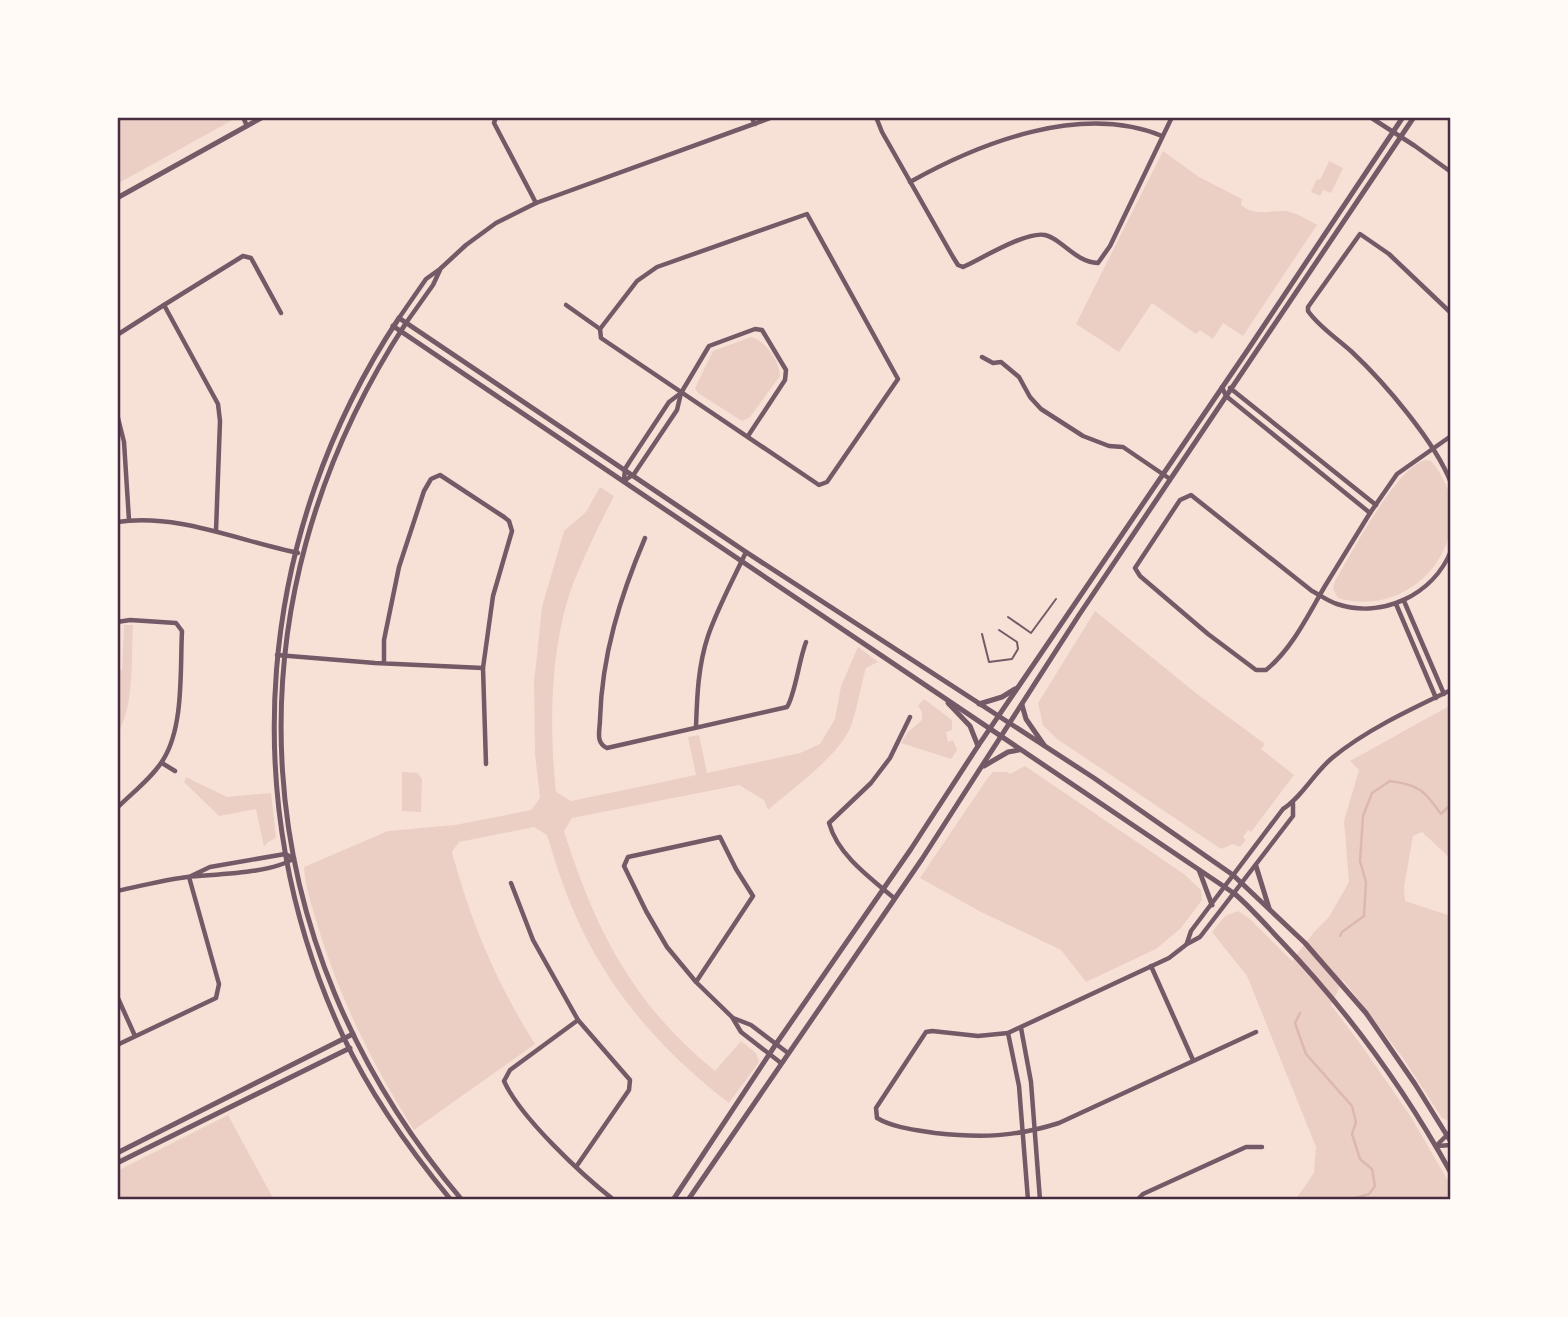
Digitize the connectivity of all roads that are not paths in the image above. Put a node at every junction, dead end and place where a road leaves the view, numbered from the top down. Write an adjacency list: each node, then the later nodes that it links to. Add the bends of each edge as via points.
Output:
1 (243, 117): 12 (street)
2 (263, 117): 12 (street)
3 (496, 117): 19 (street, via 494,123)
4 (751, 117): 11 (street)
5 (773, 117): 11 (street)
6 (876, 117): 17 (street)
7 (1172, 117): 14 (street)
8 (1370, 117): 13 (street)
9 (1403, 117): 13 (street)
10 (1414, 117): 15 (street)
11 (755, 124): 19 (street)
12 (247, 126): 18 (street)
13 (1393, 132): 15 (street); 32 (street)
14 (1162, 136): 17 (street, via 1113,124 1047,128 955,159); 17 (street, via 1098,263 1088,263 1047,235 1037,235 963,267 958,265)
15 (1401, 136): 16 (street); 33 (street)
16 (1451, 172)
17 (911, 182)
18 (117, 198)
19 (536, 203): 20 (street, via 492,225)
20 (440, 269): 25 (street, via 426,279); 26 (street)
21 (164, 305): 23 (street, via 243,256 251,258); 30 (street); 50 (street, via 218,404)
22 (566, 305): 28 (street)
23 (281, 313)
24 (1451, 313): 39 (street, via 1363,234 1357,235 1308,307 1370,371)
25 (399, 318): 26 (street); 27 (street)
26 (406, 323): 29 (street); 40 (street)
27 (394, 326): 29 (street); 53 (street, via 331,442)
28 (600, 329): 34 (street, via 601,338); 37 (street, via 638,281 657,267 807,214 898,379 827,482 819,485)
29 (401, 331): 44 (street); 55 (street, via 340,442)
30 (117, 335)
31 (982, 357): 42 (street, via 1001,362 1019,377 1041,409 1083,436 1123,447)
32 (1222, 387): 33 (street); 35 (street); 42 (street)
33 (1231, 388): 35 (street); 46 (street)
34 (681, 393): 37 (street); 37 (street, via 709,346 762,330 786,370 785,380); 40 (street, via 670,402); 41 (street, via 677,410)
35 (1226, 396): 43 (street); 47 (street)
36 (117, 414): 48 (street, via 124,442)
37 (748, 436)
38 (1451, 436): 39 (street)
39 (1432, 448): 45 (street); 46 (street, via 1397,474)
40 (625, 469): 41 (street); 44 (street)
41 (634, 474): 44 (street); 54 (street)
42 (1161, 474): 43 (street); 70 (street)
43 (1170, 479): 76 (street)
44 (624, 481): 56 (street)
45 (1451, 483)
46 (1376, 505): 47 (street)
47 (1370, 513): 57 (street)
48 (129, 520): 49 (street); 50 (street)
49 (117, 522)
50 (216, 531): 53 (street)
51 (645, 538): 80 (street, via 612,628 601,690 599,740 607,748)
52 (1451, 551): 59 (street, via 1437,576)
53 (294, 552): 55 (street); 66 (street)
54 (747, 552): 56 (street); 75 (street)
55 (303, 554): 67 (street)
56 (743, 561): 72 (street); 80 (street, via 705,646)
57 (1320, 595): 57 (street, via 1193,495 1180,500 1136,566 1136,572 1256,670 1266,670 1279,658); 60 (street, via 1359,608)
58 (1056, 599): 61 (lane, via 1031,633)
59 (1404, 601): 60 (street); 73 (street)
60 (1396, 604): 74 (street)
61 (1008, 617)
62 (117, 622): 86 (street, via 176,623 182,631 174,732)
63 (999, 630): 64 (lane, via 1017,642 1012,659 989,662)
64 (982, 634)
65 (806, 642): 80 (street, via 788,707)
66 (277, 655): 67 (street); 92 (street, via 274,740)
67 (285, 655): 68 (street); 93 (street, via 282,754)
68 (384, 663): 69 (street); 69 (street, via 384,640 399,567 424,491 431,479 440,475 504,517 512,531 496,585)
69 (483, 668): 87 (street)
70 (1017, 687): 75 (street); 78 (street)
71 (1451, 690): 73 (street)
72 (939, 693): 81 (street); 83 (street, via 970,726)
73 (1444, 694): 74 (street)
74 (1436, 698): 90 (street, via 1345,748 1319,769)
75 (979, 705): 78 (street)
76 (1022, 705): 79 (street); 84 (street)
77 (910, 717): 102 (street, via 890,758 871,783 829,822 834,838 857,867)
78 (998, 717): 79 (street); 81 (street)
79 (1009, 724): 82 (street); 84 (street)
80 (696, 728)
81 (989, 729): 82 (street); 83 (street)
82 (1001, 737): 85 (street); 88 (street)
83 (978, 746): 102 (street)
84 (1046, 748): 97 (street)
85 (1019, 750): 88 (street); 96 (street)
86 (162, 762): 89 (street); 91 (street)
87 (486, 764)
88 (982, 767): 105 (street)
89 (175, 771)
90 (1293, 803): 95 (street, via 1293,816); 97 (street, via 1283,809)
91 (117, 808)
92 (285, 854): 93 (street); 94 (street); 98 (street, via 210,867)
93 (294, 858): 94 (street); 117 (street, via 320,954)
94 (286, 863): 98 (street); 119 (street, via 312,957)
95 (1256, 866): 100 (street); 107 (street)
96 (1197, 867): 101 (street); 106 (street)
97 (1233, 876): 100 (street); 101 (street)
98 (189, 877): 103 (street); 118 (street, via 219,984 216,998)
99 (511, 883): 113 (street, via 533,940)
100 (1242, 883): 104 (street); 107 (street)
101 (1226, 886): 104 (street); 106 (street)
102 (883, 889): 105 (street); 121 (street)
103 (117, 891)
104 (1235, 894): 108 (street, via 1200,937); 132 (street, via 1316,979 1379,1057)
105 (894, 898): 124 (street)
106 (1212, 905): 108 (street, via 1191,931)
107 (1269, 908): 130 (street, via 1366,1013)
108 (1187, 944): 109 (street)
109 (1151, 966): 114 (street); 126 (street)
110 (696, 982): 110 (street, via 667,947 624,866 628,857 720,837 753,896); 112 (street)
111 (117, 996): 118 (street)
112 (732, 1017): 121 (street); 125 (street, via 741,1032)
113 (578, 1020): 136 (street, via 629,1080 629,1090); 136 (street, via 510,1070 504,1081)
114 (1021, 1028): 116 (street); 128 (street)
115 (1256, 1031): 126 (street)
116 (1009, 1033): 129 (street); 129 (street, via 988,1037 926,1032 876,1108 877,1118 920,1131 976,1138)
117 (353, 1034): 119 (street); 120 (street)
118 (135, 1037): 122 (street)
119 (344, 1038): 123 (street); 134 (street)
120 (358, 1044): 123 (street); 139 (street, via 402,1121)
121 (776, 1044): 124 (street); 125 (street)
122 (117, 1045)
123 (349, 1048): 135 (street); 138 (street, via 392,1121)
124 (788, 1053): 127 (street)
125 (769, 1054): 127 (street); 141 (street)
126 (1194, 1060): 128 (street, via 1059,1123)
127 (781, 1063): 142 (street)
128 (1035, 1129): 129 (street); 144 (street)
129 (1023, 1132): 143 (street)
130 (1448, 1132): 131 (street); 132 (street)
131 (1451, 1143): 132 (street)
132 (1436, 1146): 137 (street)
133 (1262, 1147): 145 (street, via 1246,1147 1222,1157)
134 (117, 1153)
135 (117, 1163)
136 (576, 1167): 140 (street)
137 (1451, 1173)
138 (451, 1200)
139 (462, 1200)
140 (614, 1200)
141 (673, 1200)
142 (688, 1200)
143 (1028, 1200)
144 (1040, 1200)
145 (1137, 1200)

